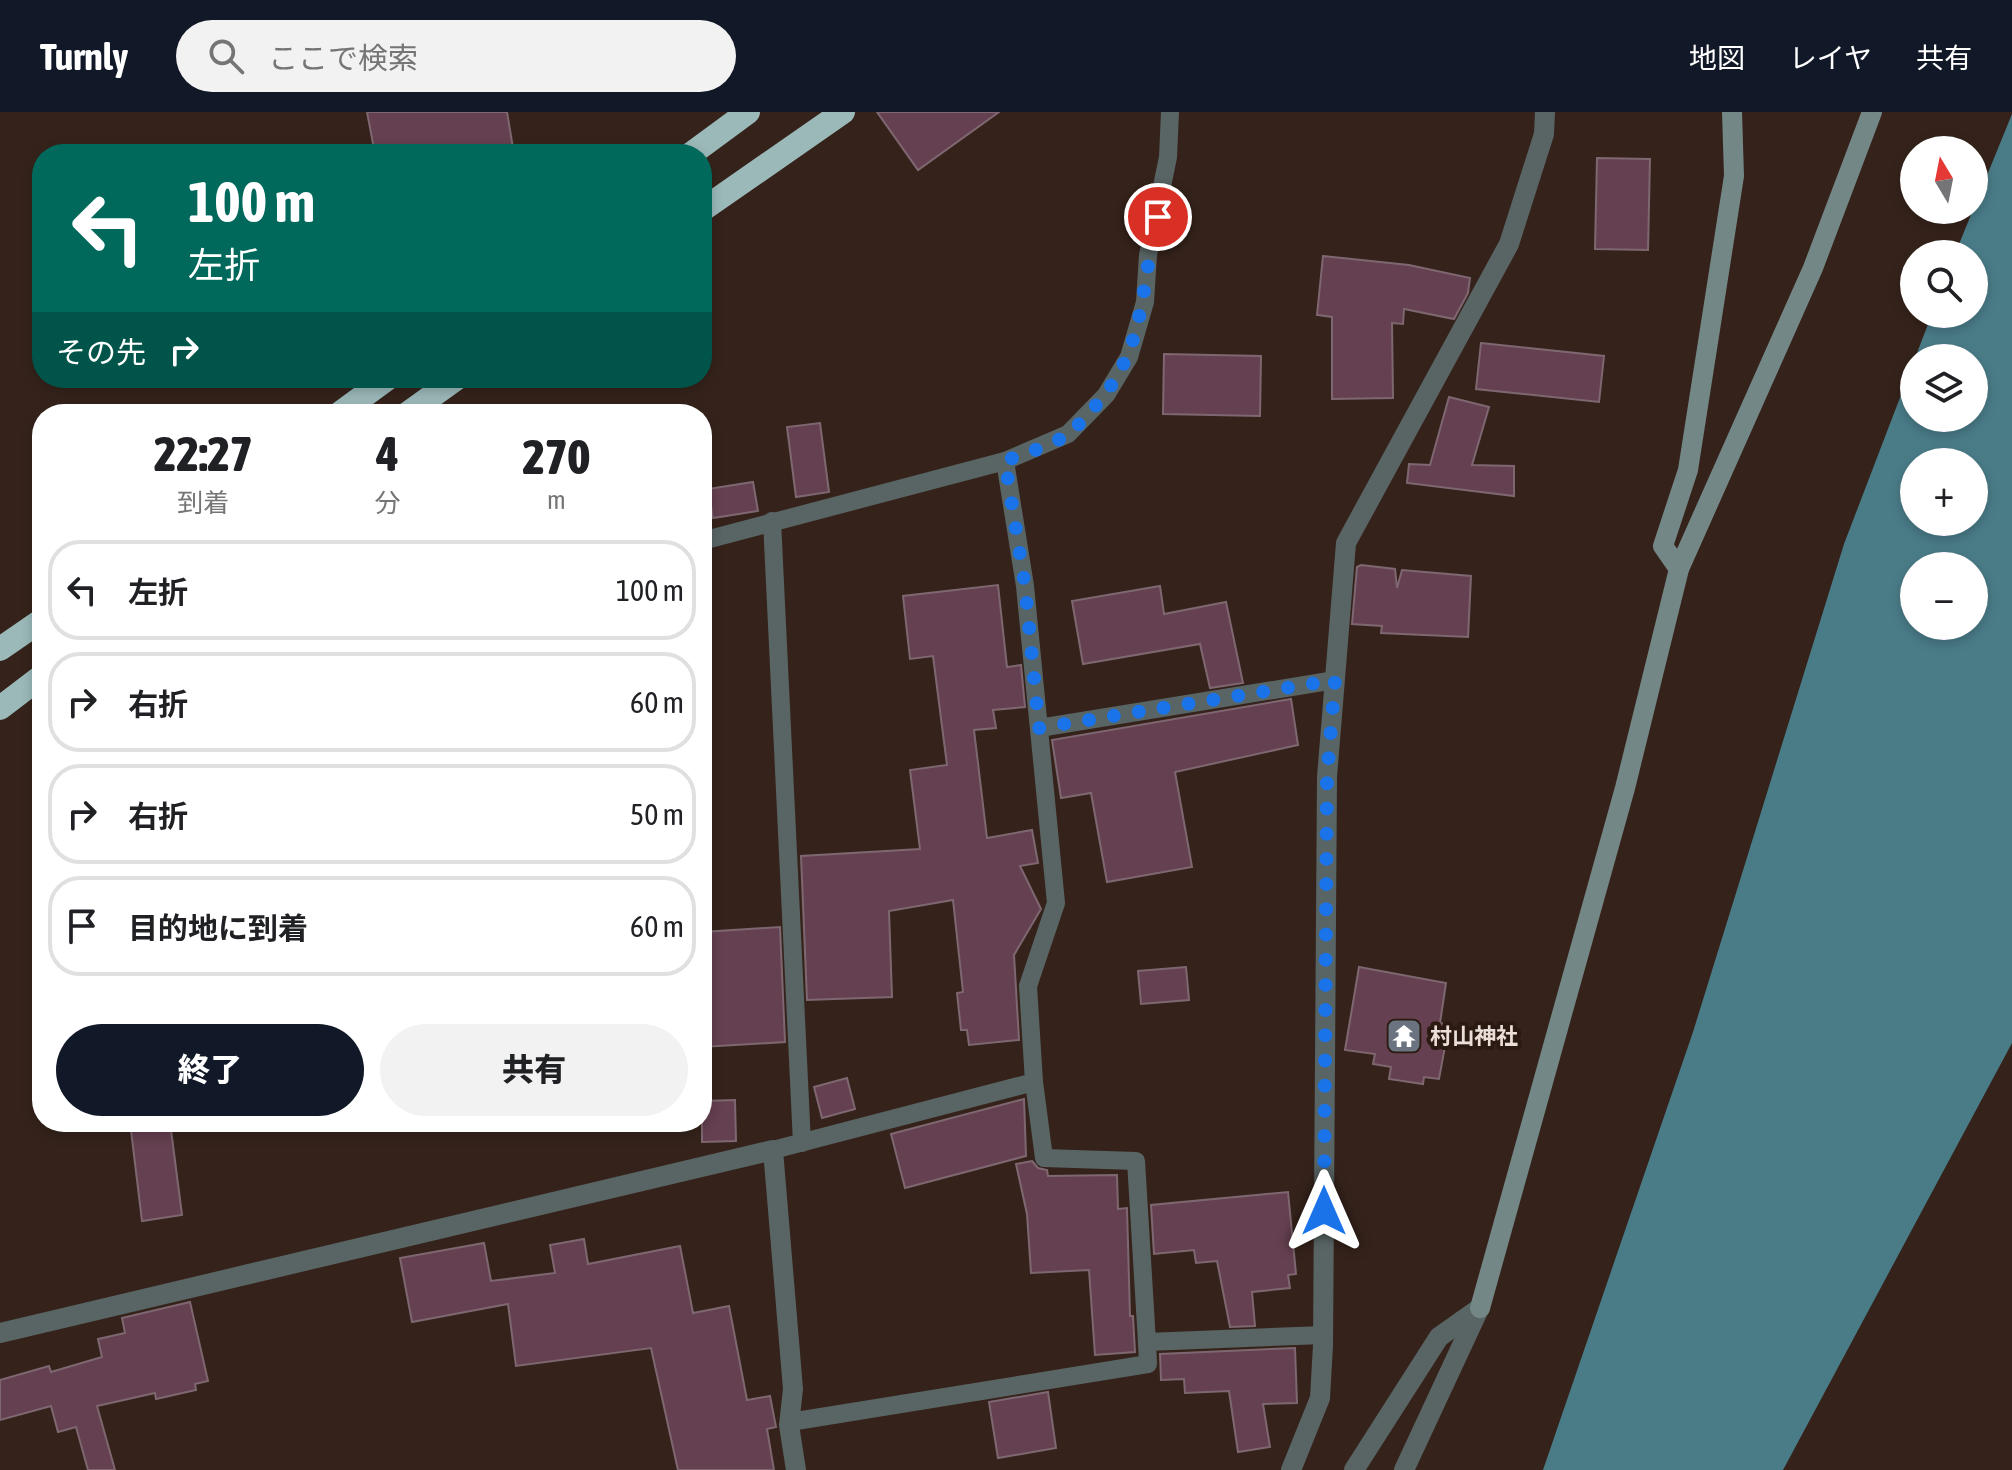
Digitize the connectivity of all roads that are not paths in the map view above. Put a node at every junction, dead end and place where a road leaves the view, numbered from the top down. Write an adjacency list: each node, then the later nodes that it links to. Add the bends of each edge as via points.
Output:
1 (748, 112): 7 (highway)
2 (843, 112): 8 (highway)
3 (1170, 112): 13 (lane, via 1145,302 1129,357 1106,395 1068,434)
4 (1545, 112): 19 (street, via 1544,134 1509,244 1346,543)
5 (1732, 112): 16 (street, via 1734,176 1690,455 1663,546)
6 (1872, 112): 16 (street, via 1813,268)
7 (705, 144)
8 (712, 203)
9 (374, 388): 11 (highway)
10 (443, 388): 12 (highway)
11 (353, 404)
12 (421, 404)
13 (1005, 461): 14 (lane); 22 (lane, via 1025,586)
14 (772, 521): 15 (lane); 24 (lane)
15 (712, 538)
16 (1679, 569): 26 (street, via 1625,788)
17 (32, 627): 18 (highway)
18 (0, 649)
19 (1335, 680): 22 (lane); 28 (street, via 1327,777)
20 (32, 684): 21 (highway)
21 (0, 708)
22 (1039, 728): 23 (lane, via 1056,903 1028,986)
23 (1034, 1082): 24 (lane); 29 (lane, via 1044,1158 1136,1161)
24 (802, 1143): 25 (lane)
25 (773, 1150): 27 (street); 30 (street, via 793,1389)
26 (1480, 1308): 33 (street, via 1439,1337); 34 (street)
27 (0, 1333)
28 (1323, 1335): 29 (lane); 32 (street, via 1320,1398)
29 (1147, 1342): 30 (lane, via 1148,1364)
30 (790, 1422): 31 (street)
31 (796, 1470)
32 (1291, 1470)
33 (1354, 1470)
34 (1404, 1470)

